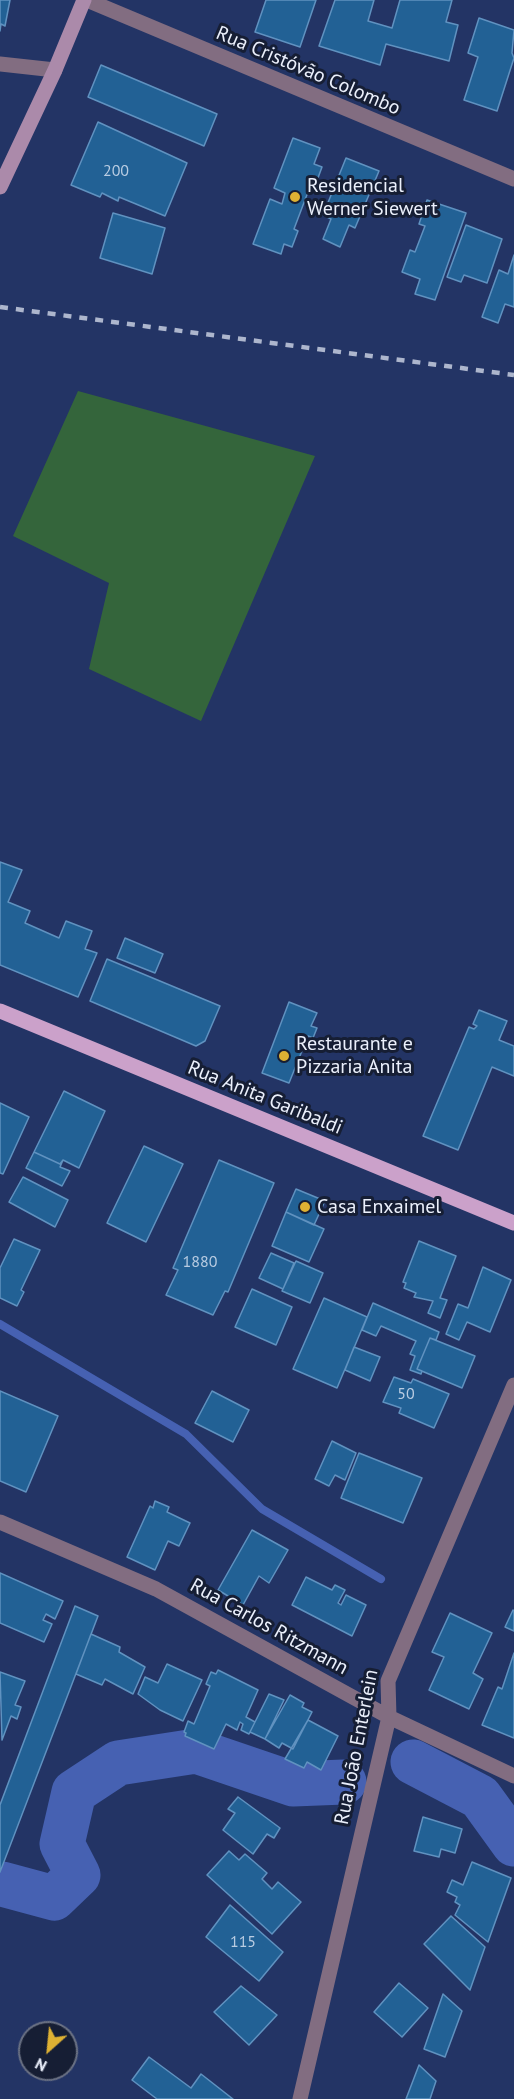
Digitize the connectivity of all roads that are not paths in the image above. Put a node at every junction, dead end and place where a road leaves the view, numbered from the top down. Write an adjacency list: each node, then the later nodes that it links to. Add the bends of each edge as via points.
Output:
1 (86, 0): 3 (main road); 4 (street, Rua Cristóvão Colombo)
2 (0, 64): 3 (street)
3 (55, 70): 5 (main road)
4 (514, 179)
5 (0, 188)
6 (0, 1011): 7 (main road, Rua Anita Garibaldi)
7 (514, 1223)
8 (514, 1384): 10 (street, Rua João Enterlein, via 388,1681)
9 (0, 1521): 10 (street, Rua Carlos Ritzmann, via 156,1589)
10 (389, 1717): 11 (street, Rua Carlos Ritzmann); 12 (street, Rua João Enterlein)
11 (514, 1776)
12 (300, 2099)

